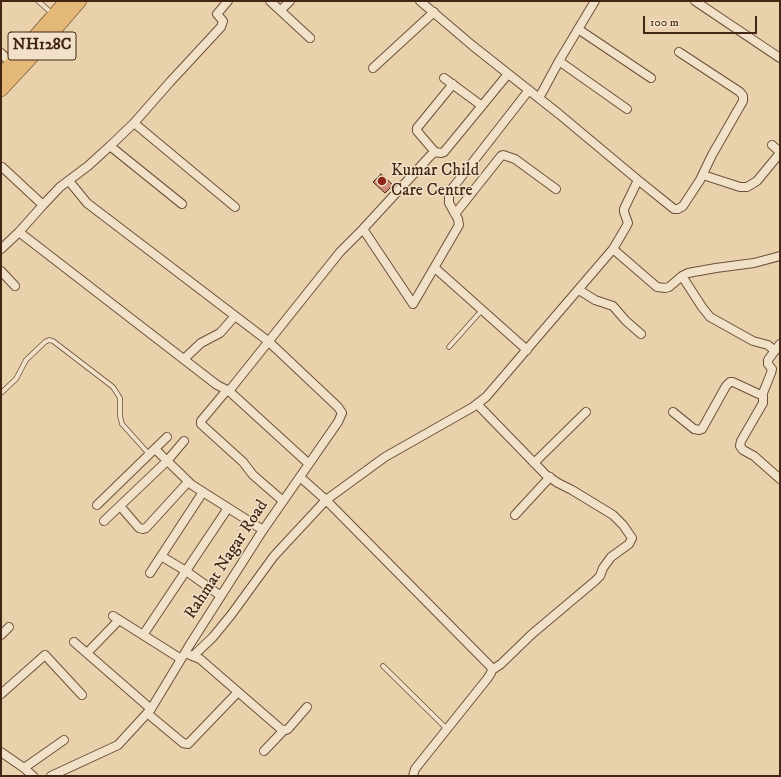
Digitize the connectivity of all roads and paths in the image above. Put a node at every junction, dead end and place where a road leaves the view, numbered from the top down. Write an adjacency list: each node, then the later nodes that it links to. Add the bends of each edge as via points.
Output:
1 (38, 1): 12 (lane)
2 (66, 1): 12 (highway, NH128C)
3 (80, 1): 26 (highway, NH128C)
4 (228, 1): 31 (street, via 217,14 223,22 221,27)
5 (270, 1): 10 (street)
6 (290, 1): 10 (street)
7 (420, 1): 11 (street)
8 (595, 1): 13 (street)
9 (695, 1): 17 (street)
10 (281, 10): 14 (street)
11 (434, 12): 20 (street); 21 (street)
12 (54, 16): 19 (highway, NH128C)
13 (578, 29): 18 (street); 24 (street)
14 (310, 38)
15 (679, 52): 37 (street, via 743,96 741,105)
16 (1, 53): 19 (street)
17 (780, 58)
18 (559, 60): 28 (street); 30 (street)
19 (12, 64): 22 (highway, NH128C)
20 (373, 68)
21 (508, 74): 27 (street); 29 (street)
22 (1, 75)
23 (444, 78): 25 (street)
24 (651, 78)
25 (453, 84): 29 (street); 34 (street, via 417,128)
26 (1, 90)
27 (529, 90): 28 (street); 44 (street, via 451,190 449,200)
28 (539, 98): 38 (street)
29 (482, 106): 34 (street, via 444,152)
30 (627, 109)
31 (134, 123): 33 (street); 43 (street)
32 (772, 145): 35 (street)
33 (110, 146): 39 (street); 41 (street)
34 (435, 152): 45 (street)
35 (780, 153): 37 (street, via 757,181 747,187)
36 (2, 167): 42 (street)
37 (703, 175): 38 (street, via 683,206 678,209 674,209)
38 (638, 180): 48 (street, via 624,209 628,223)
39 (68, 181): 42 (street); 56 (street, via 87,203)
40 (556, 189): 44 (street, via 515,159 503,155)
41 (182, 204)
42 (43, 205): 46 (street)
43 (235, 208)
44 (455, 214): 50 (street, via 458,228)
45 (363, 229): 50 (street, via 413,304); 58 (street, via 340,252)
46 (19, 232): 47 (street); 62 (street)
47 (1, 249)
48 (613, 249): 52 (street, via 657,287 669,287); 54 (street)
49 (780, 256): 52 (street)
50 (434, 268): 55 (street)
51 (1, 271): 53 (street)
52 (682, 276): 60 (street, via 710,317 753,341)
53 (15, 286)
54 (579, 290): 57 (street, via 595,300 613,306); 61 (street)
55 (482, 310): 59 (lane); 61 (street)
56 (235, 316): 58 (street); 62 (street, via 220,333 201,343)
57 (641, 334)
58 (268, 341): 63 (street); 74 (street, Rahmat Nagar Road, via 342,413)
59 (449, 347)
60 (778, 348): 65 (street, via 768,360 772,369)
61 (527, 350): 66 (street)
62 (184, 359): 63 (street)
63 (228, 390): 74 (street); 81 (street, via 202,419 201,424)
64 (1, 393): 71 (lane, via 16,379 26,360 45,342 53,341 113,387 120,398 122,424)
65 (763, 396): 68 (street, via 730,382 699,430 694,429); 77 (street, via 763,403 740,446)
66 (477, 404): 73 (street); 80 (street, via 385,457)
67 (586, 412): 73 (street)
68 (673, 412)
69 (167, 437): 71 (street)
70 (184, 442): 72 (street)
71 (152, 452): 72 (street); 82 (street)
72 (167, 461): 78 (street); 83 (street)
73 (534, 462): 76 (street)
74 (309, 464): 75 (street, Rahmat Nagar Road)
75 (300, 477): 80 (street); 81 (street, Rahmat Nagar Road)
76 (550, 477): 85 (street); 100 (street, via 613,515 631,536 631,541 611,557 595,581)
77 (780, 479)
78 (188, 482): 79 (street); 83 (street, via 146,528 139,528)
79 (203, 492): 84 (street); 88 (street)
80 (326, 500): 97 (street, via 274,556 227,620); 100 (street, via 491,666)
81 (283, 501): 87 (street, Rahmat Nagar Road)
82 (97, 505)
83 (120, 506): 86 (street)
84 (228, 508): 87 (street); 89 (street)
85 (515, 515)
86 (104, 522)
87 (263, 530): 91 (street, Rahmat Nagar Road)
88 (162, 556): 89 (street); 90 (street)
89 (186, 571): 91 (street); 94 (street)
90 (150, 573)
91 (221, 596): 98 (street, Rahmat Nagar Road)
92 (9, 627): 93 (street)
93 (1, 635)
94 (143, 635): 96 (street, via 116,618); 98 (street)
95 (74, 642): 96 (street)
96 (88, 653): 105 (street)
97 (194, 656): 98 (street); 101 (street)
98 (182, 657): 105 (street, Rahmat Nagar Road)
99 (382, 666): 106 (lane)
100 (492, 670): 106 (street)
101 (238, 692): 105 (street, via 188,744 183,743); 107 (street)
102 (1, 694): 103 (street, via 45,655)
103 (82, 694)
104 (307, 707): 107 (street, via 288,729)
105 (149, 711): 113 (street, Rahmat Nagar Road, via 118,745)
106 (447, 729): 114 (street, via 415,769)
107 (284, 730): 109 (street)
108 (64, 740): 111 (street)
109 (264, 751)
110 (1, 752): 111 (street)
111 (24, 768): 112 (street)
112 (33, 776)
113 (51, 776)
114 (413, 776)

